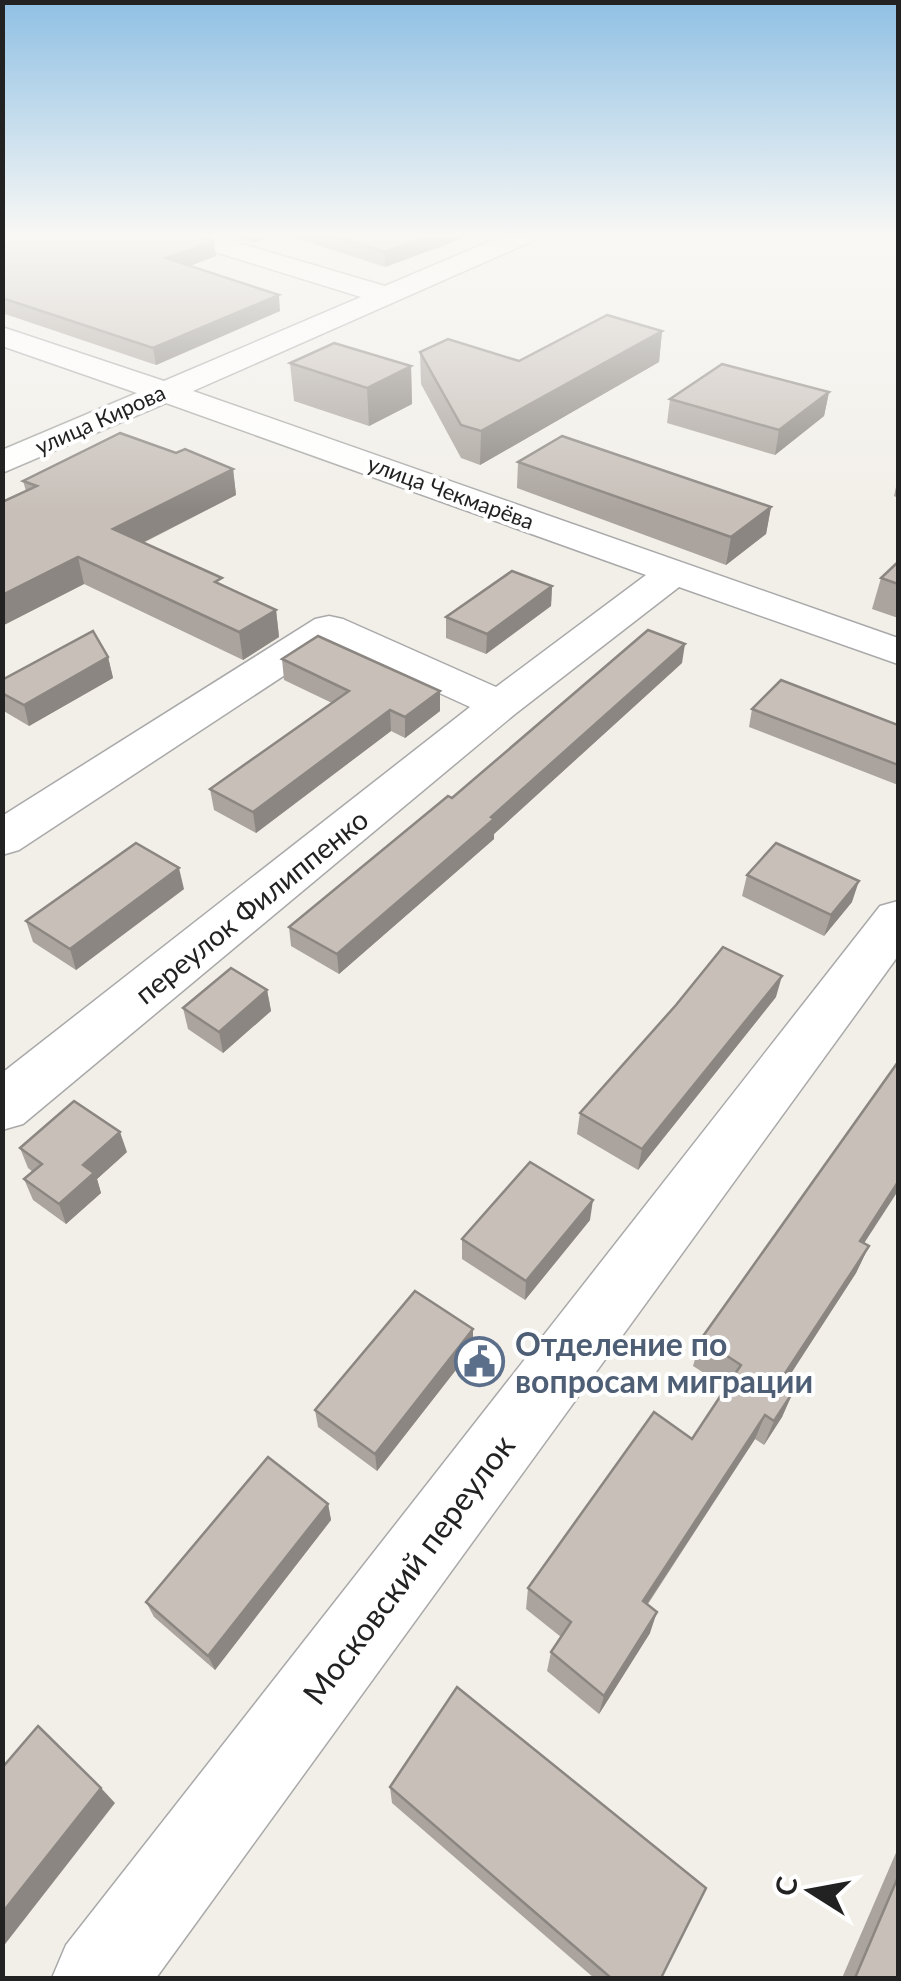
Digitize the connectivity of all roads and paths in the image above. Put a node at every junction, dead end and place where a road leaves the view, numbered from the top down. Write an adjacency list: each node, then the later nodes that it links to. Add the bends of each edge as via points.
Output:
1 (316, 326): 3 (street, улица Кирова)
2 (2, 336): 3 (street, улица Чекмарёва)
3 (162, 391): 4 (street, улица Кирова); 5 (street, улица Чекмарёва)
4 (2, 463)
5 (674, 572): 6 (street, улица Чекмарёва); 7 (street, переулок Филиппенко)
6 (898, 652)
7 (500, 705): 8 (street, via 329,628); 10 (street, переулок Филиппенко)
8 (2, 838)
9 (898, 919): 11 (street, Московский переулок)
10 (2, 1107)
11 (99, 1978)

